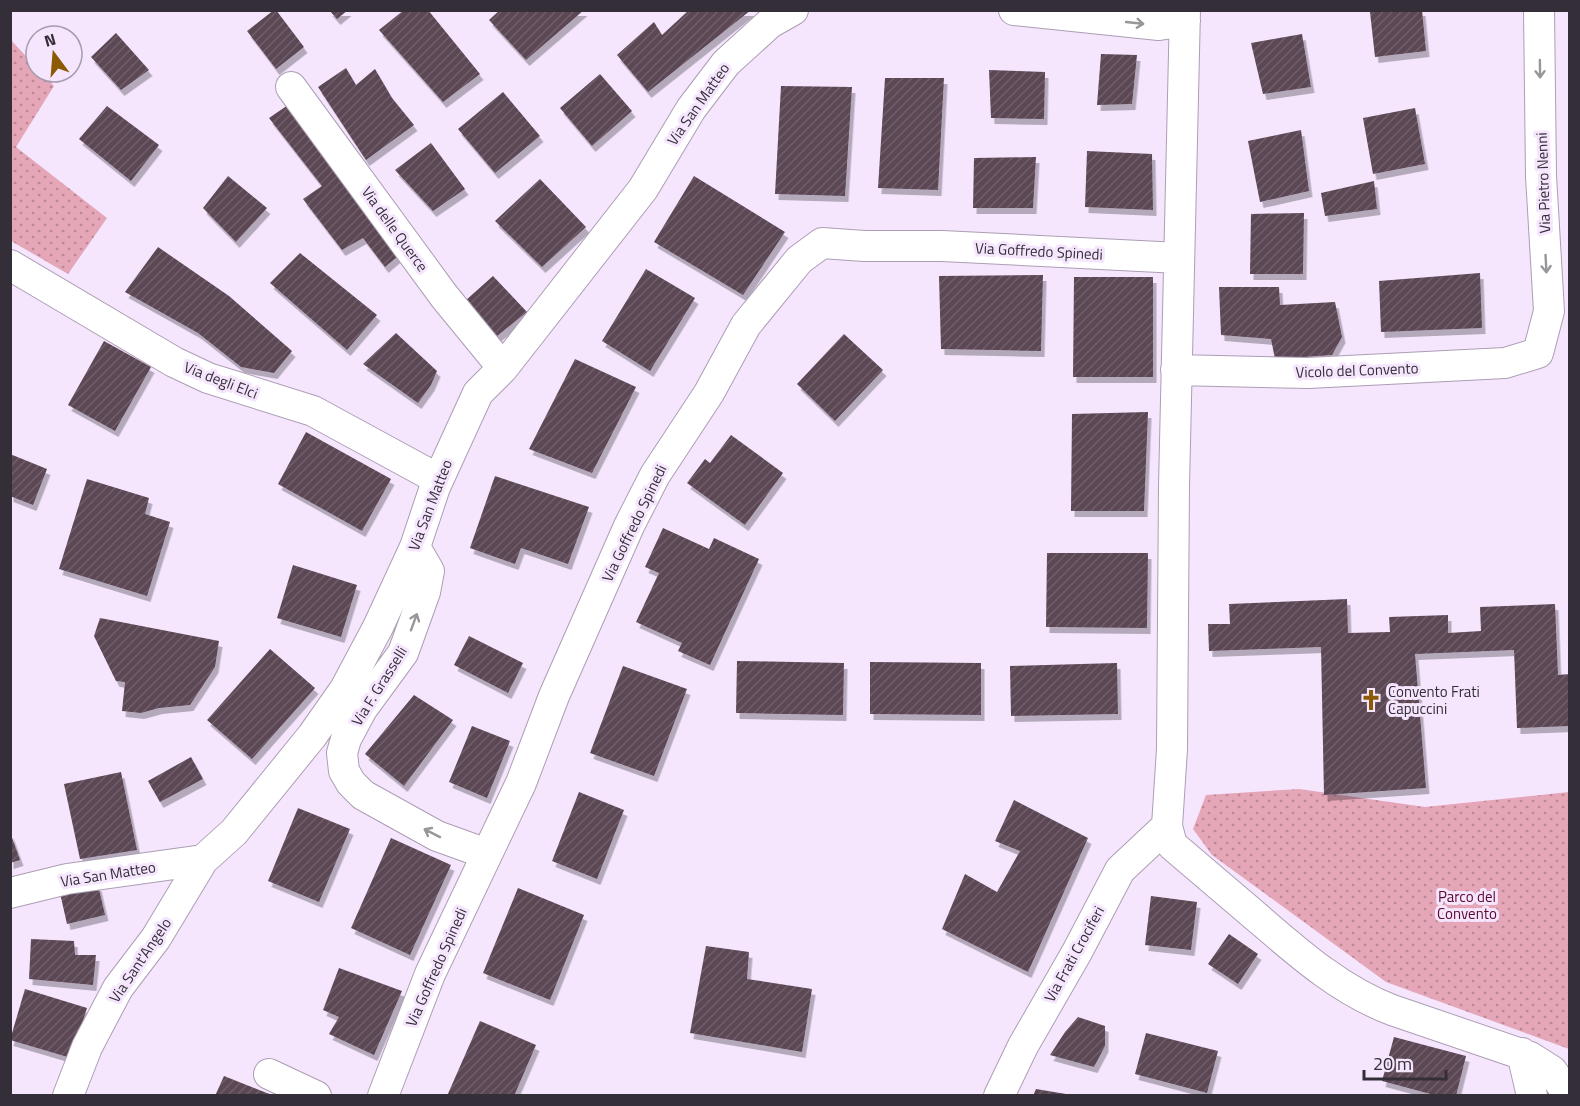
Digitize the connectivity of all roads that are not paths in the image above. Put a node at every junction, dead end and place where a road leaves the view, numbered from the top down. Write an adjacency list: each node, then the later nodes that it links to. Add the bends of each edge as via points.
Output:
1 (793, 10): 9 (street, Via San Matteo, via 770,23 726,63 691,109 643,189)
2 (1014, 10): 4 (street, one-way to 4, via 1159,25)
3 (1539, 10): 8 (street, Via Pietro Nenni, one-way to 8, via 1541,176 1549,311)
4 (1185, 20): 6 (street)
5 (291, 87): 9 (street, Via delle Querce, via 444,296)
6 (1179, 258): 10 (street); 14 (street, Via Goffredo Spinedi, via 822,243 799,260 746,325 709,393 655,475 629,526)
7 (10, 265): 11 (street, Via degli Elci, via 174,362 208,378 313,411)
8 (1538, 353): 10 (street, Vicolo del Convento, via 1505,363 1308,373)
9 (503, 368): 11 (street, Via San Matteo, via 478,393)
10 (1176, 370): 13 (street, via 1172,749)
11 (438, 479): 12 (street, Via San Matteo)
12 (415, 547): 14 (street, Via F. Grasselli, one-way to 12, via 437,836 363,795 344,771 342,753 346,739 362,709 403,653 425,592 429,571); 15 (street, Via San Matteo, via 359,664 331,710 247,818)
13 (1167, 826): 17 (street, via 1172,845 1291,947 1348,988 1392,1010); 22 (street, Via Frati Crociferi, via 1120,870)
14 (487, 854): 21 (street, Via Goffredo Spinedi, via 430,974)
15 (203, 860): 16 (street, Via San Matteo, via 67,879); 19 (street, Via Sant'Angelo, via 156,938 118,988 87,1047)
16 (10, 893)
17 (1522, 1053): 23 (street); 24 (street, via 1552,1071)
18 (269, 1074): 20 (street)
19 (68, 1095)
20 (316, 1095)
21 (383, 1095)
22 (999, 1095)
23 (1532, 1095)
24 (1569, 1095)

